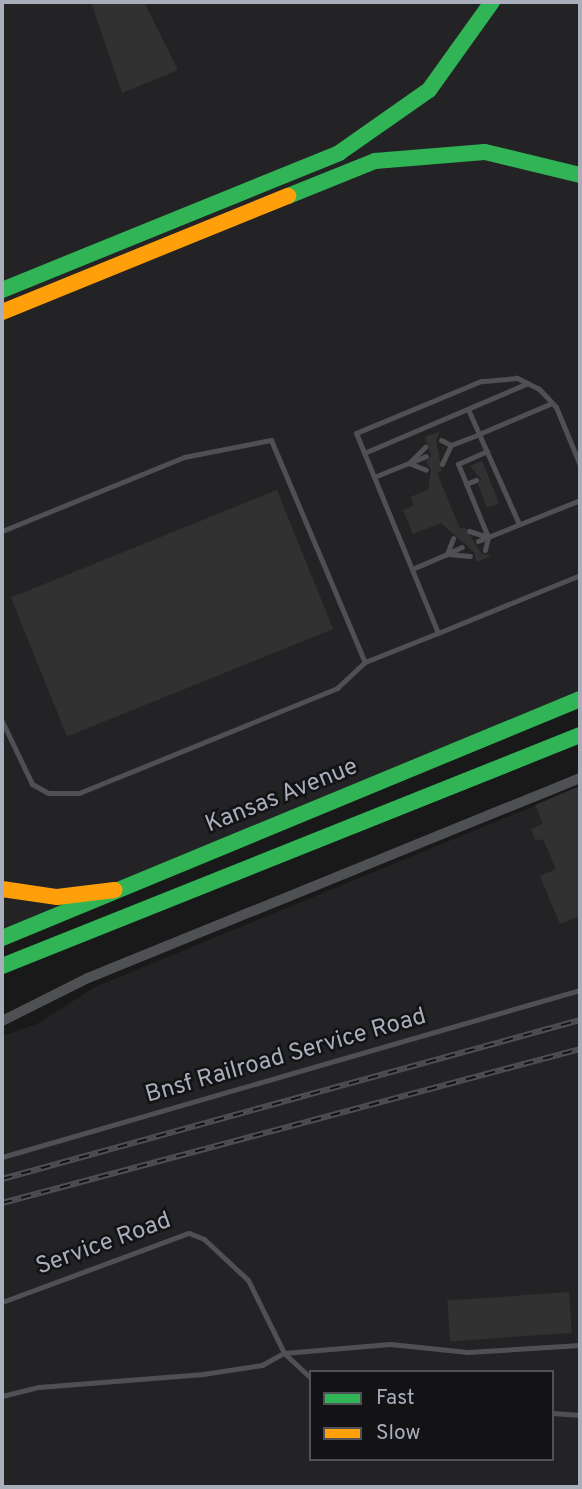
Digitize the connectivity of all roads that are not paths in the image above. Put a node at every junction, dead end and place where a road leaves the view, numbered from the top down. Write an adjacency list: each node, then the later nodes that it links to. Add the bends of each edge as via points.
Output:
1 (492, 2): 3 (main road, via 466,45 429,90 381,128 339,153)
2 (580, 175): 4 (main road, via 485,152 374,161)
3 (2, 290)
4 (2, 312)
5 (528, 383): 6 (lane); 7 (lane); 14 (lane, via 500,376 356,433)
6 (552, 403): 8 (lane); 18 (lane)
7 (468, 409): 8 (lane); 14 (lane)
8 (479, 434): 10 (lane); 13 (lane)
9 (441, 440): 10 (lane)
10 (452, 445): 12 (lane); 17 (lane)
11 (425, 447): 16 (lane)
12 (441, 450)
13 (486, 451): 20 (lane); 24 (lane, via 458,464)
14 (364, 453): 22 (lane)
15 (426, 456): 16 (lane)
16 (409, 463): 19 (lane); 22 (lane)
17 (442, 464)
18 (580, 465)
19 (426, 470)
20 (496, 471): 21 (lane); 25 (lane)
21 (488, 475)
22 (374, 477): 40 (lane)
23 (476, 480): 24 (lane)
24 (466, 484): 28 (lane)
25 (503, 488): 26 (lane); 30 (lane)
26 (494, 491)
27 (482, 496): 28 (lane)
28 (473, 500): 33 (lane)
29 (580, 500): 30 (lane)
30 (519, 524): 33 (lane)
31 (2, 531): 43 (lane, via 184,457 271,440)
32 (468, 531): 33 (lane)
33 (488, 537): 35 (lane); 37 (lane)
34 (453, 538): 38 (lane)
35 (478, 541)
36 (462, 547): 38 (lane)
37 (485, 550)
38 (447, 554): 39 (lane); 40 (lane)
39 (470, 556)
40 (412, 569): 42 (lane)
41 (580, 575): 42 (lane)
42 (438, 633): 43 (lane)
43 (365, 662): 45 (lane, via 337,688 79,793 48,793 32,784)
44 (580, 699): 49 (main road, Kansas Avenue)
45 (2, 721)
46 (580, 735): 51 (main road)
47 (580, 778): 53 (street, via 88,978)
48 (2, 889): 49 (main road, via 57,897)
49 (115, 890): 50 (main road, Kansas Avenue)
50 (2, 938)
51 (2, 966)
52 (580, 990): 54 (lane, Bnsf Railroad Service Road)
53 (2, 1021)
54 (2, 1157)
55 (2, 1302): 57 (lane, Service Road, via 189,1233 204,1240 248,1280)
56 (580, 1345): 57 (lane, via 468,1352 390,1344)
57 (284, 1353): 58 (lane, Service Road); 59 (lane, via 262,1365 39,1387)
58 (309, 1376)
59 (2, 1396)
60 (554, 1413): 61 (lane)
61 (580, 1415)

